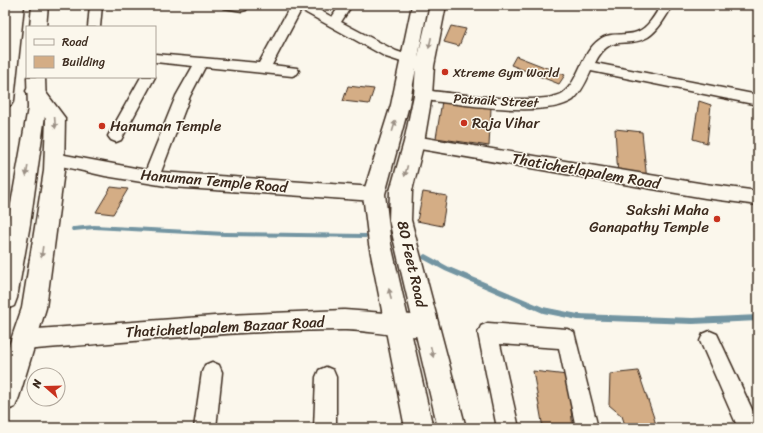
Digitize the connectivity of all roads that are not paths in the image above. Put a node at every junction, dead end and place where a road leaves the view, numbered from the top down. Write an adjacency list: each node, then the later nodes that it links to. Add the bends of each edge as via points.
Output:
1 (16, 5): 21 (street)
2 (40, 5): 13 (street)
3 (96, 5): 14 (street)
4 (228, 5): 11 (street)
5 (297, 5): 18 (street)
6 (301, 5): 12 (street, Patnaik Street)
7 (346, 5): 12 (street)
8 (420, 5): 23 (street, 80 Feet Road)
9 (438, 5): 23 (street, 80 Feet Road, one-way to 23)
10 (667, 5): 17 (street, Patnaik Street, via 654,25 646,32 638,36 614,38 604,42 597,48)
11 (242, 7)
12 (334, 23): 23 (street, Patnaik Street, via 391,54)
13 (38, 26)
14 (94, 26)
15 (156, 60): 16 (street)
16 (201, 63): 18 (street); 29 (street, via 183,96)
17 (588, 66): 23 (street, Patnaik Street, via 567,97 559,101 529,105); 25 (street)
18 (264, 67): 19 (street)
19 (292, 71)
20 (147, 78): 26 (street)
21 (6, 84): 24 (street)
22 (35, 84): 28 (street, one-way to 28, via 56,118); 32 (street, one-way to 32, via 37,108 20,224)
23 (415, 85): 27 (street, 80 Feet Road); 30 (street, 80 Feet Road, one-way to 23)
24 (5, 100)
25 (758, 100)
26 (116, 136)
27 (414, 142): 31 (street, Thatichetlapalem Road); 34 (street, 80 Feet Road, one-way to 34, via 401,191 400,220)
28 (54, 159): 29 (street, Hanuman Temple Road); 35 (street, one-way to 35, via 34,308)
29 (151, 177): 30 (street, Hanuman Temple Road, via 253,187 326,189)
30 (374, 194): 33 (street, 80 Feet Road, one-way to 30, via 380,244)
31 (758, 198)
32 (5, 298)
33 (396, 325): 34 (street, Thatichetlapalem Bazaar Road); 35 (street, Thatichetlapalem Bazaar Road, via 344,320 228,325); 42 (street, 80 Feet Road)
34 (426, 326): 43 (street, 80 Feet Road, one-way to 43)
35 (24, 340): 39 (street)
36 (710, 341): 46 (street)
37 (212, 372): 40 (street)
38 (326, 376): 41 (street)
39 (5, 397)
40 (205, 428)
41 (325, 428)
42 (418, 428)
43 (452, 428)
44 (508, 428): 45 (street, via 488,333 567,339)
45 (587, 428)
46 (750, 428)

